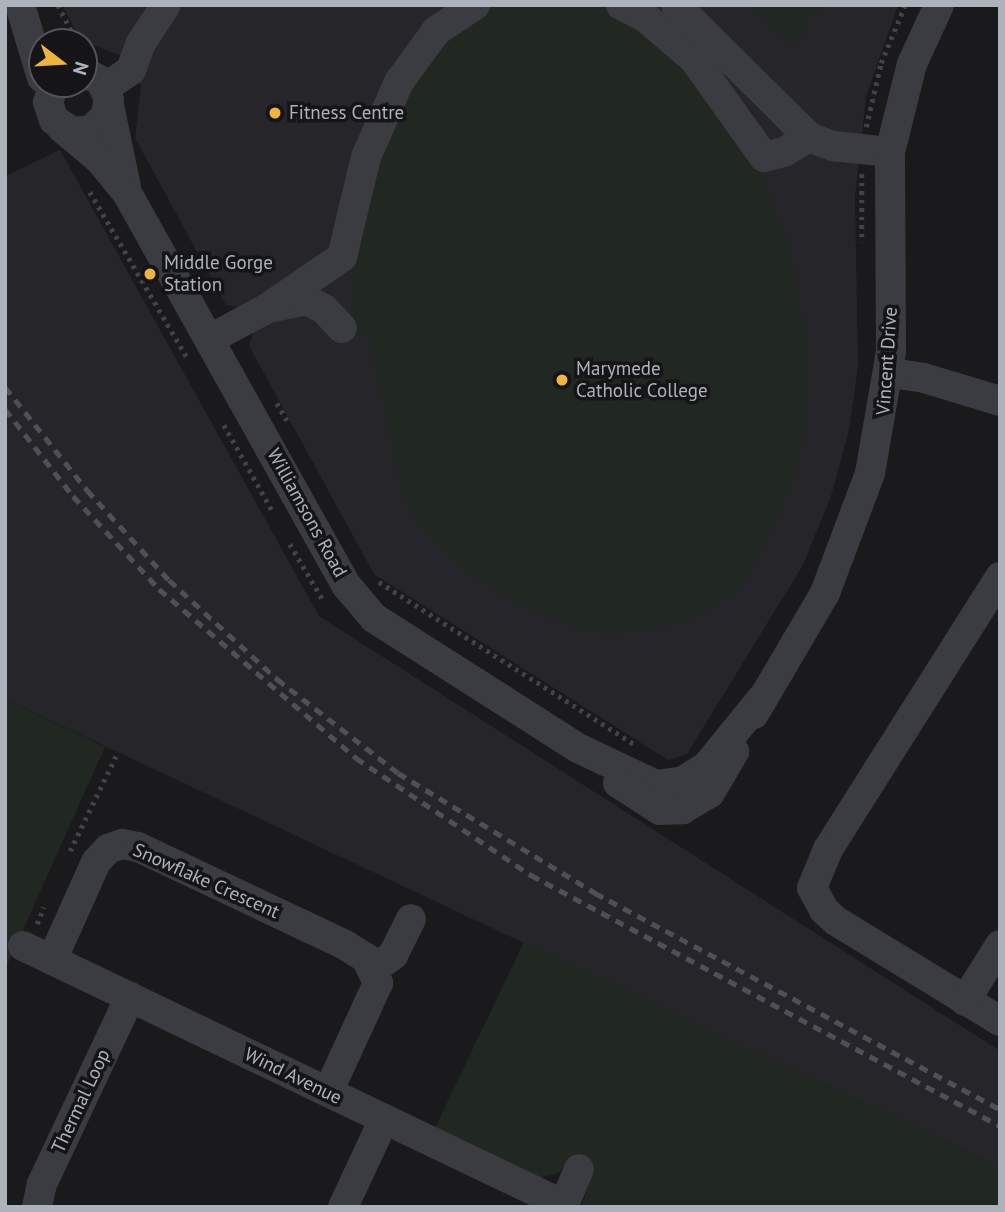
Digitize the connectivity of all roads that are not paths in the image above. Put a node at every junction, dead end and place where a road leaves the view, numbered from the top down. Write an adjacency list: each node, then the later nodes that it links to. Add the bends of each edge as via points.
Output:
1 (166, 5): 9 (street, via 141,43 131,70)
2 (475, 5): 16 (street, via 436,32 399,82 366,157 342,257)
3 (621, 5): 13 (street, via 645,17 694,59 764,157 784,152)
4 (676, 5): 13 (street)
5 (939, 5): 14 (street, Vincent Drive)
6 (22, 9): 7 (street); 8 (street)
7 (39, 28)
8 (28, 30)
9 (98, 80)
10 (98, 94): 12 (street, via 105,117 91,130 79,133)
11 (98, 95): 15 (street, Williamsons Road)
12 (52, 101): 15 (street, Williamsons Road)
13 (809, 136): 14 (street, via 833,146)
14 (876, 151): 19 (street, Vincent Drive)
15 (127, 193): 18 (street, Williamsons Road)
16 (266, 309): 17 (street, via 307,300 324,309); 18 (street)
17 (342, 328)
18 (210, 339): 22 (street, Williamsons Road, via 360,604 397,634 578,748)
19 (890, 373): 20 (street, via 925,378); 22 (street, Vincent Drive, via 859,512 825,593 762,698)
20 (1000, 401)
21 (1000, 577): 29 (street, via 828,849 812,888 836,921)
22 (683, 795)
23 (411, 919): 27 (street, via 393,954)
24 (1000, 945): 29 (street)
25 (23, 946): 26 (street, Wind Avenue)
26 (57, 948): 27 (street, Snowflake Crescent, via 96,862 108,849 122,844 345,945); 28 (street, Wind Avenue)
27 (374, 969): 31 (street, via 378,983 374,999)
28 (130, 998): 31 (street, Wind Avenue); 35 (street, Thermal Loop, via 43,1184)
29 (965, 1001): 30 (street)
30 (1000, 1021)
31 (328, 1092): 32 (street, Wind Avenue)
32 (384, 1119): 34 (street, Wind Avenue); 36 (street)
33 (579, 1169): 34 (street)
34 (563, 1206)
35 (37, 1207)
36 (343, 1207)

